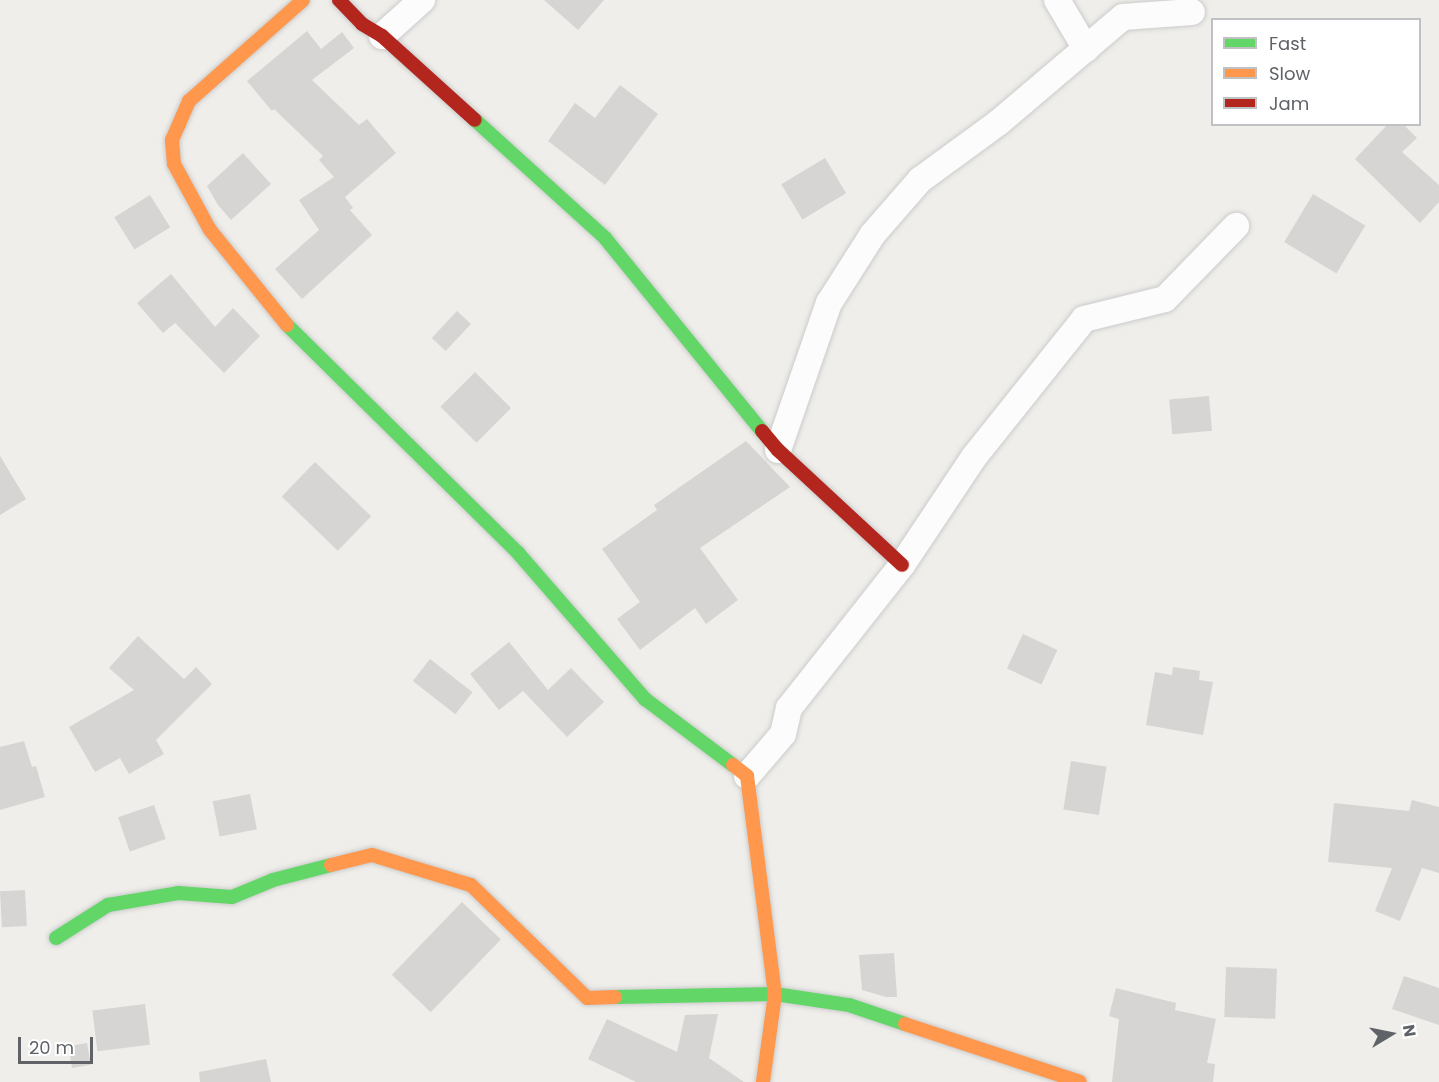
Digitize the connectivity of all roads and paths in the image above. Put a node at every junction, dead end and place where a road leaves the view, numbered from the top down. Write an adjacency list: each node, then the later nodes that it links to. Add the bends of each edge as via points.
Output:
1 (303, 0): 11 (street, via 189,101 172,140 174,164 210,230 291,329 518,553 645,699)
2 (339, 0): 6 (street, via 362,24)
3 (422, 0): 6 (street)
4 (1057, 0): 7 (street)
5 (1192, 12): 7 (street, via 1123,17)
6 (382, 36): 9 (street, via 605,238)
7 (1086, 49): 9 (street, via 998,123 920,180 873,234 829,303)
8 (1236, 226): 10 (street, via 1165,299 1084,319 974,457)
9 (778, 450): 10 (street)
10 (902, 565): 11 (street, via 789,708 783,734)
11 (747, 776): 13 (street)
12 (56, 938): 13 (street, via 108,905 178,893 232,897 273,880 372,855 471,885 587,998)
13 (775, 994): 14 (street); 15 (street, via 849,1005)
14 (763, 1082)
15 (1080, 1082)

